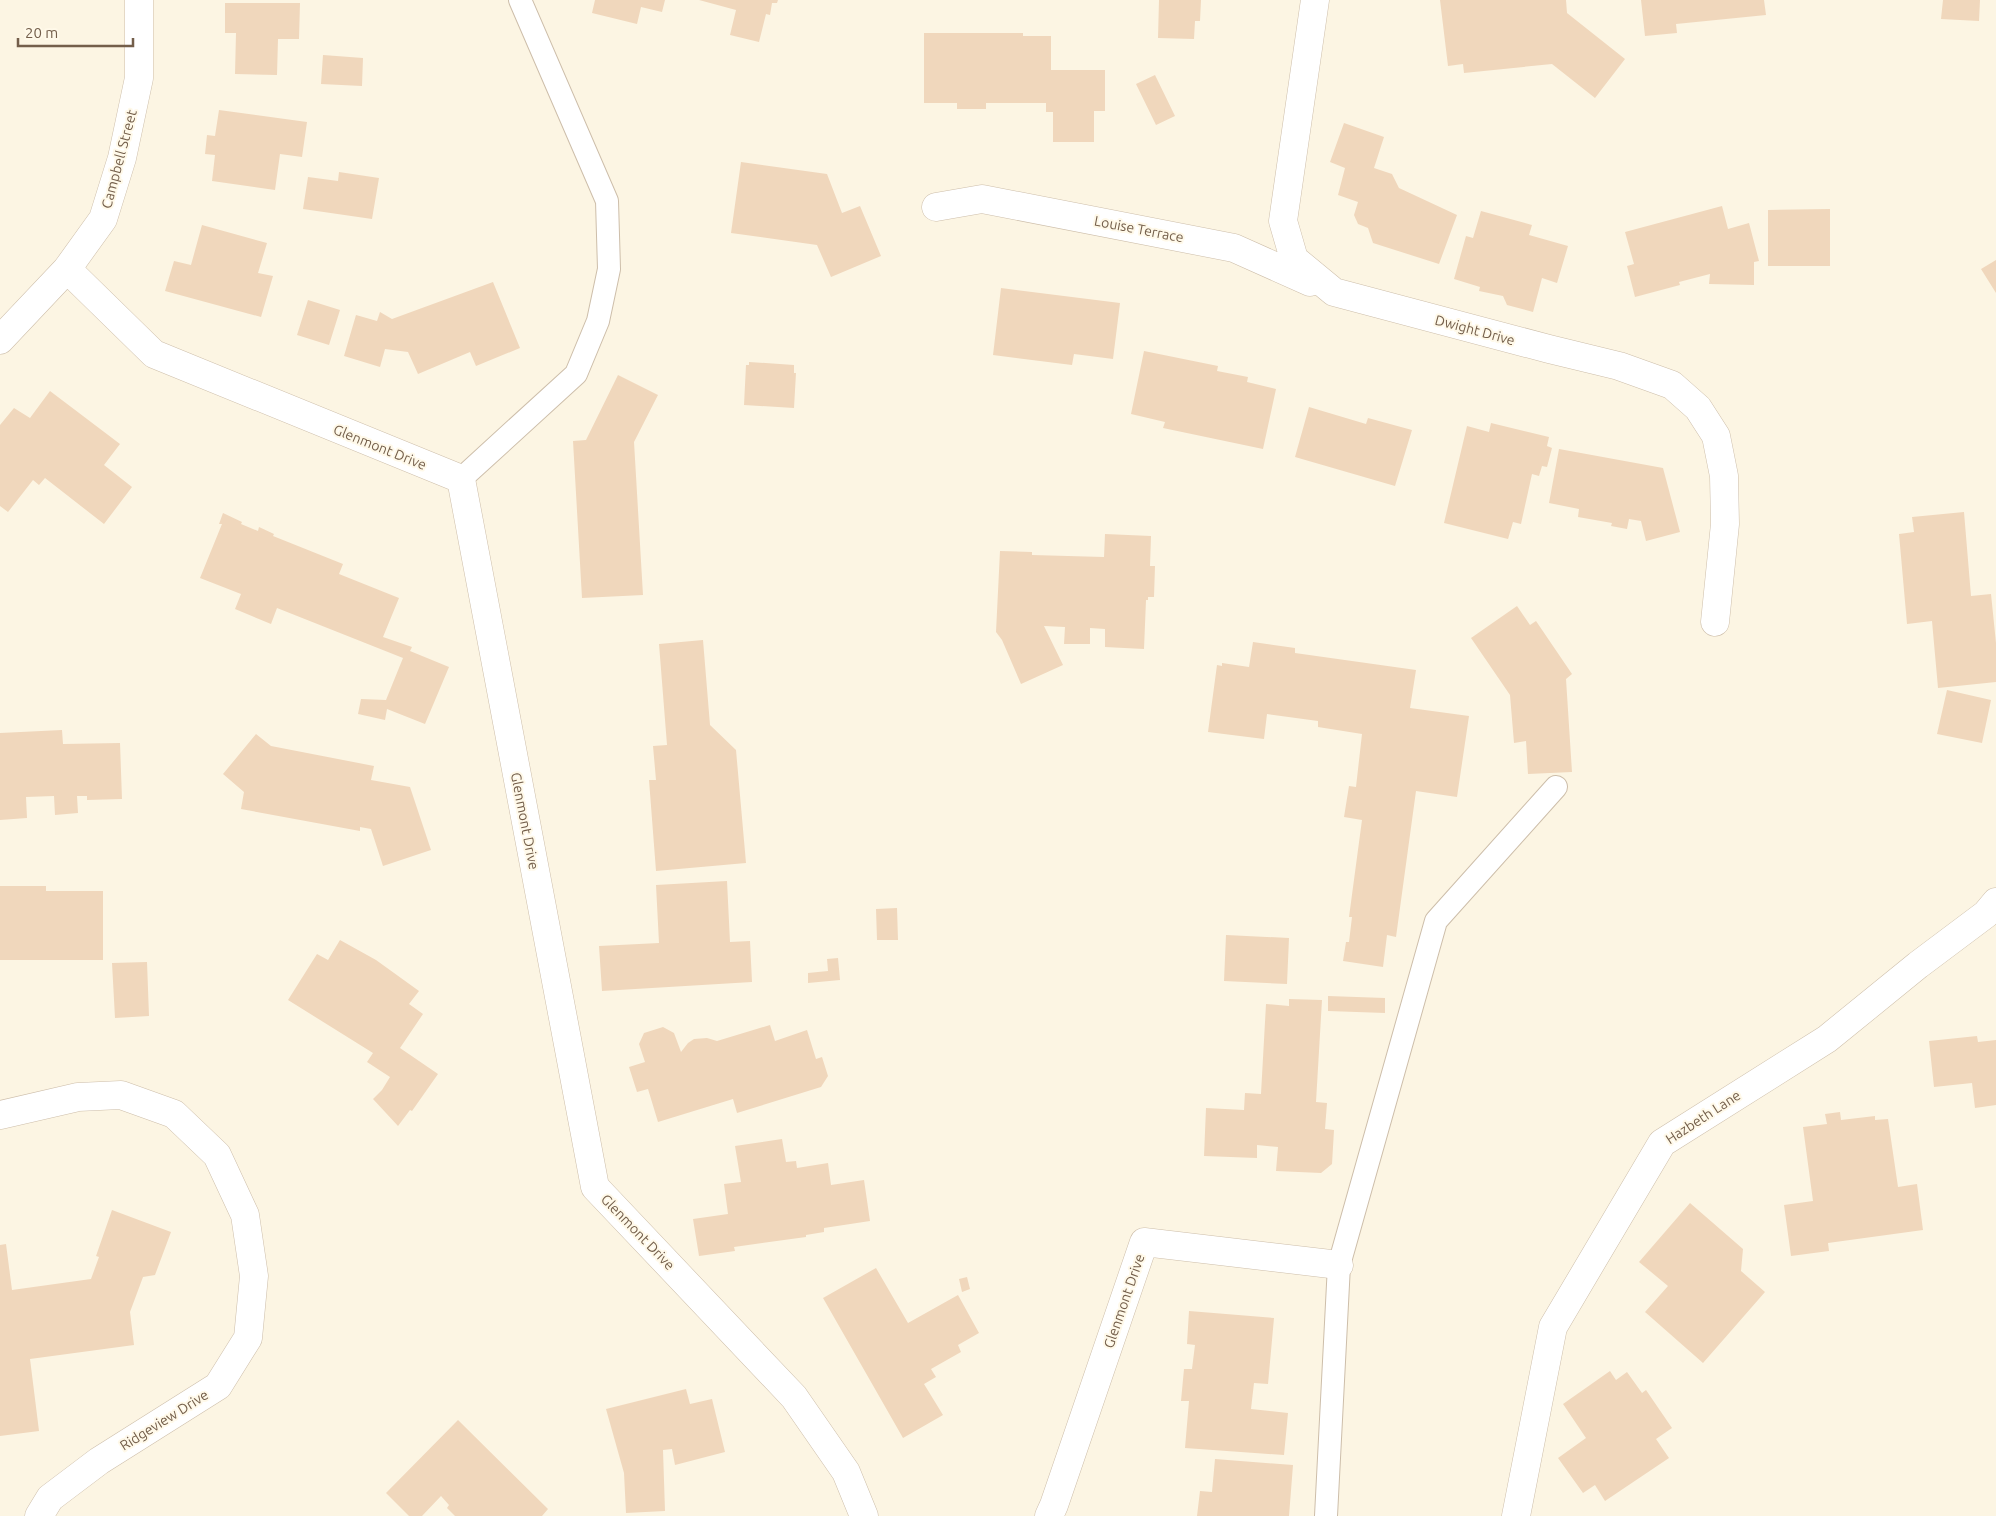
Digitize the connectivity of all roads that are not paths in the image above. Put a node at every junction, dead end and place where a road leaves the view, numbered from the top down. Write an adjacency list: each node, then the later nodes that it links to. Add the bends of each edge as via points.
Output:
1 (139, 0): 5 (street, Campbell Street, via 139,78 122,158 103,219)
2 (520, 0): 8 (lane, via 607,201 610,270 598,320 576,374)
3 (1315, 0): 6 (street, Dwight Drive, via 1283,221 1294,259)
4 (936, 207): 6 (street, Louise Terrace, via 982,199 1234,248)
5 (67, 270): 7 (street, Campbell Street); 8 (street, Glenmont Drive, via 154,354)
6 (1334, 292): 9 (street, Dwight Drive, via 1619,366 1672,385 1698,408 1716,436 1724,476 1725,524)
7 (0, 340)
8 (461, 480): 15 (street, Glenmont Drive, via 595,1187 794,1397 846,1472)
9 (1715, 622)
10 (1556, 787): 13 (lane, via 1436,921)
11 (1996, 902): 18 (street, Hazbeth Lane, via 1986,914 1827,1039 1662,1143 1553,1327)
12 (0, 1115): 14 (street, Ridgeview Drive, via 78,1098 121,1095 174,1114 217,1155 245,1215 254,1276 248,1338 218,1386 99,1461 50,1498)
13 (1339, 1265): 16 (street, Glenmont Drive, via 1144,1242); 17 (lane)
14 (40, 1516)
15 (864, 1516)
16 (1049, 1516)
17 (1326, 1516)
18 (1516, 1516)

